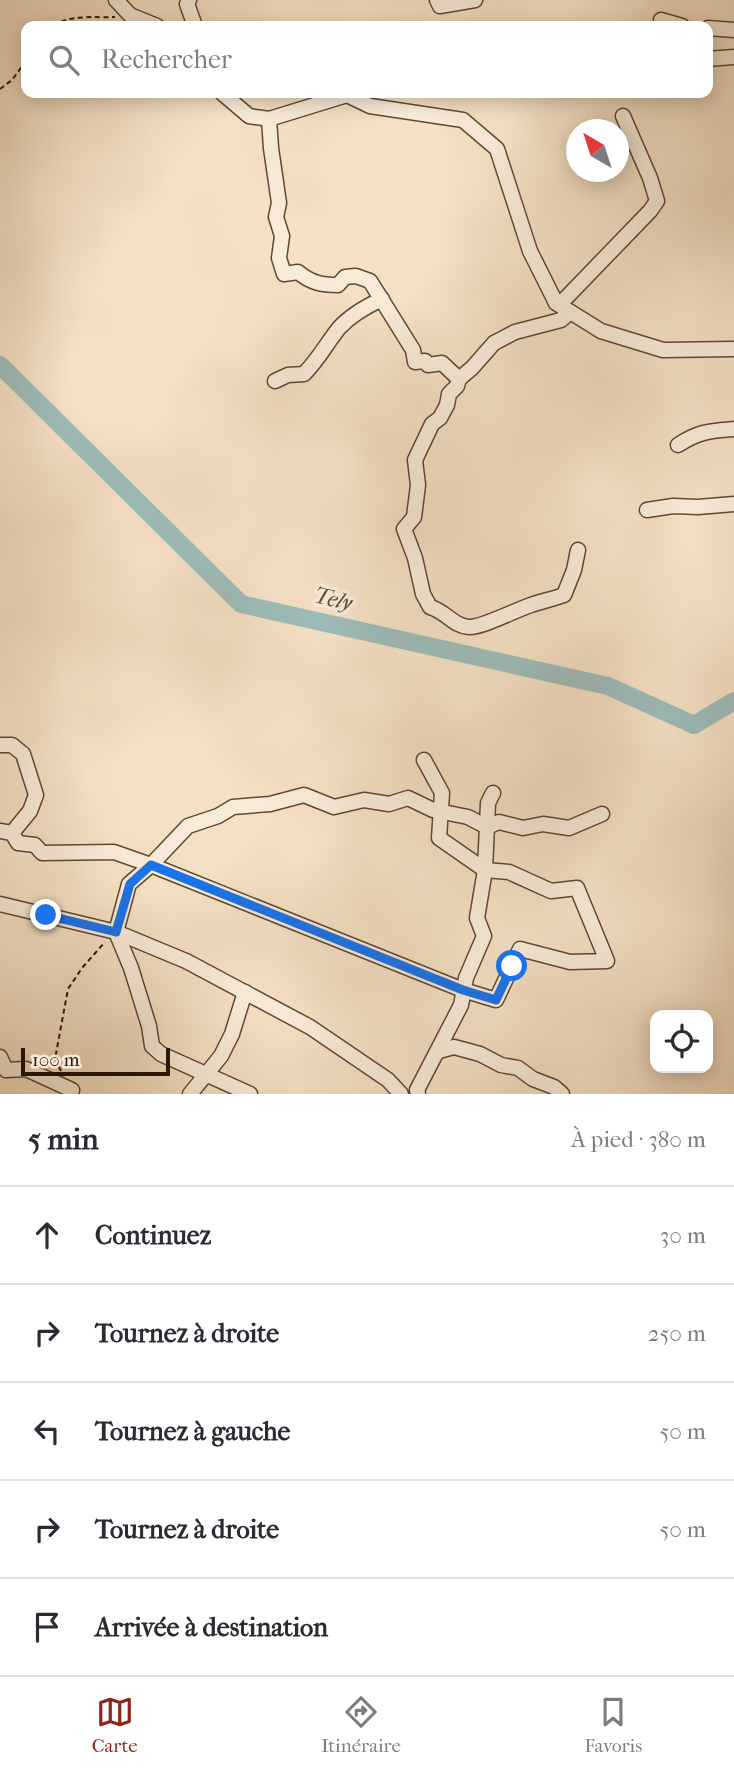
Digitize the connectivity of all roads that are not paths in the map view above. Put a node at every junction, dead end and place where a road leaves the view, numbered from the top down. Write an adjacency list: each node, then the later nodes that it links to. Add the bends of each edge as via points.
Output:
1 (116, 0): 6 (street, via 130,15)
2 (188, 0): 7 (street)
3 (437, 0): 4 (street, via 440,6)
4 (475, 0)
5 (661, 20): 8 (street)
6 (145, 21)
7 (193, 21)
8 (664, 21)
9 (713, 28): 10 (street)
10 (734, 30)
11 (734, 57): 12 (street)
12 (713, 59)
13 (228, 98): 17 (street, via 249,116)
14 (337, 98): 17 (street)
15 (353, 98): 19 (street, via 370,106 463,120 497,149 530,251)
16 (623, 116): 19 (street, via 657,201 594,270)
17 (270, 119): 18 (street, via 279,203 276,217 282,236 278,258 284,274 298,272 322,285 338,285 345,277 356,276 370,281)
18 (382, 299): 22 (street, via 414,350 415,362 442,363); 23 (street, via 340,328 304,374)
19 (556, 303): 20 (street)
20 (570, 312): 21 (street, via 601,331 663,350); 22 (street, via 561,320 515,332 494,343)
21 (734, 349)
22 (459, 379): 28 (street, via 415,460 414,517 404,529 430,607 471,628 564,595)
23 (275, 381)
24 (734, 429): 25 (street, via 712,430)
25 (678, 444)
26 (734, 504): 27 (street)
27 (648, 510)
28 (578, 550)
29 (0, 745): 35 (street, via 12,745 23,754 36,795 30,811)
30 (424, 760): 32 (street, via 442,793)
31 (493, 793): 34 (street)
32 (441, 810): 34 (street); 36 (street, via 408,798 389,804 364,800 334,807 304,795 233,807 188,826); 37 (street, via 439,838)
33 (603, 814): 34 (street, via 569,828 543,824 523,828 499,822)
34 (487, 827): 37 (street)
35 (6, 832): 36 (street, via 18,843 36,845 42,853 114,852)
36 (151, 865): 39 (street, via 130,884); 40 (street)
37 (485, 870): 40 (street, via 477,918 484,936); 40 (street, via 509,872 551,891 577,888 607,961 570,961 520,949 496,1000)
38 (0, 904): 39 (street)
39 (116, 932): 41 (street); 44 (street, via 152,1046)
40 (463, 990): 42 (street, via 461,1005)
41 (245, 992): 44 (street, via 232,1034); 46 (street, via 310,1027 388,1080)
42 (439, 1051): 49 (street); 50 (street, via 454,1047 480,1054 518,1068)
43 (0, 1057): 45 (street, via 6,1070 26,1069)
44 (206, 1073): 47 (street); 48 (street)
45 (72, 1090)
46 (397, 1093)
47 (190, 1094)
48 (250, 1094)
49 (418, 1094)
50 (562, 1094)

